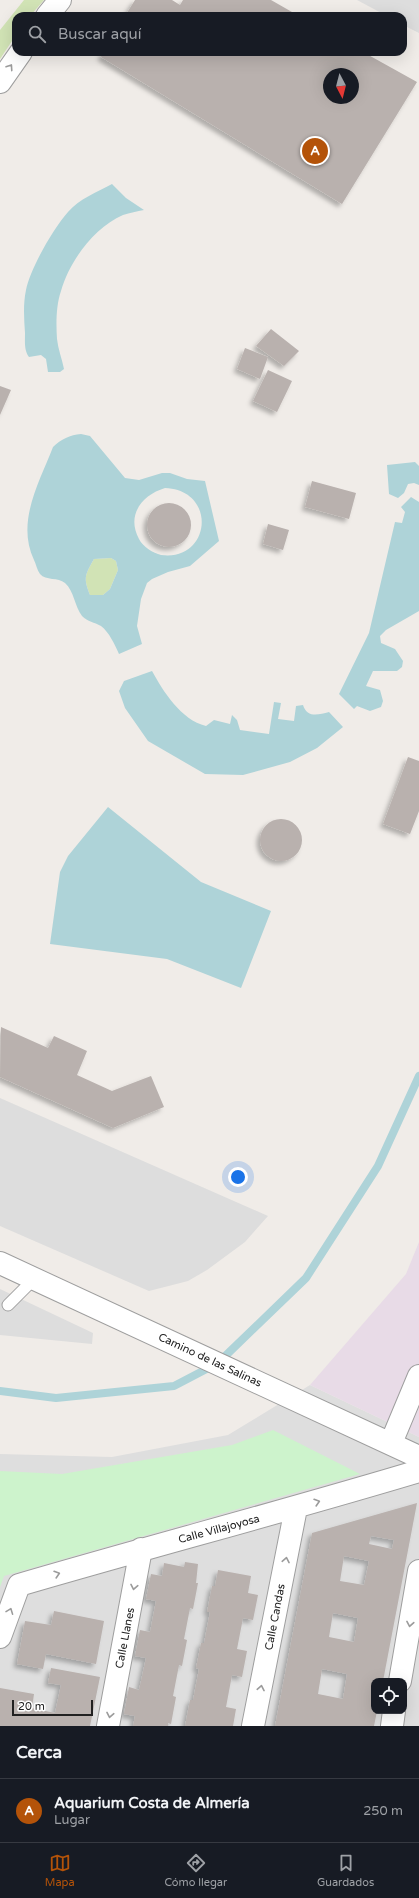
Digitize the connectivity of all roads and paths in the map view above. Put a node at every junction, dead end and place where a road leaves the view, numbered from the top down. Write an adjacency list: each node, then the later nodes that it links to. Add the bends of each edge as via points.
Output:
1 (60, 0): 2 (street)
2 (50, 12)
3 (18, 56): 4 (street, one-way to 3)
4 (0, 82)
5 (0, 1263): 6 (street, Camino de las Salinas)
6 (34, 1279): 7 (lane); 9 (street, Camino de las Salinas)
7 (8, 1304)
8 (419, 1376): 9 (street)
9 (391, 1443): 10 (street, Camino de las Salinas)
10 (419, 1457)
11 (419, 1471): 12 (street, Calle Villajoyosa, one-way to 11)
12 (296, 1508): 13 (street, Calle Villajoyosa); 19 (street, Calle Candas, one-way to 12)
13 (141, 1549): 15 (street, Calle Villajoyosa, one-way to 13, via 19,1585); 18 (street, Calle Llanes, one-way to 18)
14 (419, 1571): 16 (street, one-way to 16)
15 (0, 1637)
16 (401, 1678)
17 (394, 1714): 20 (street)
18 (108, 1726)
19 (254, 1726)
20 (392, 1726)

